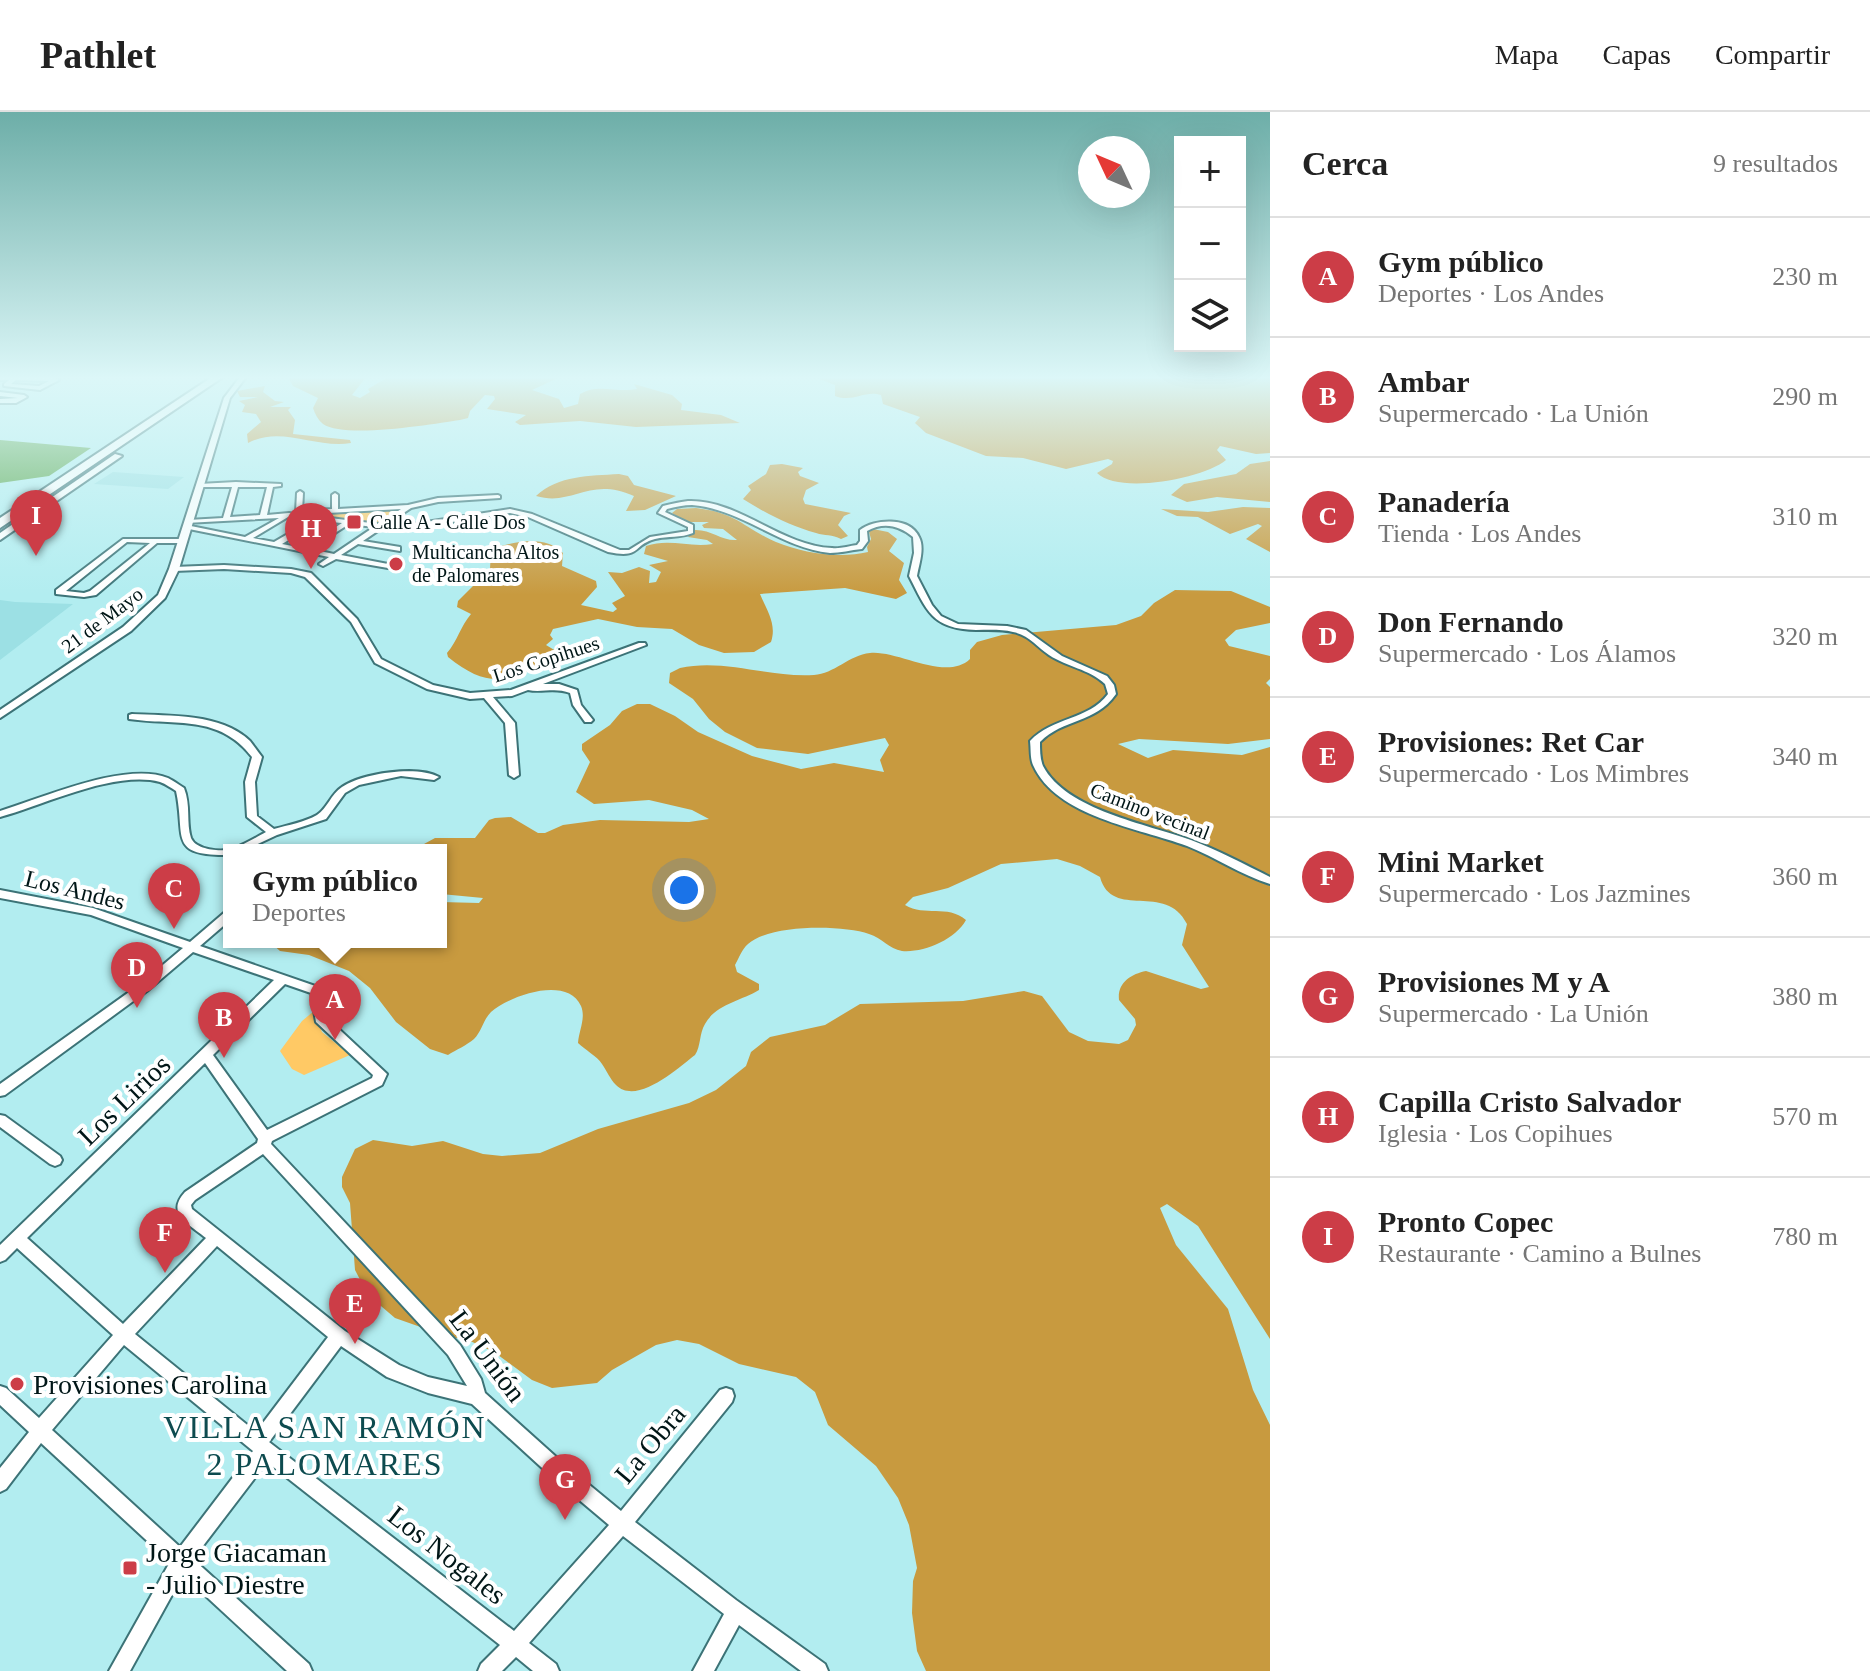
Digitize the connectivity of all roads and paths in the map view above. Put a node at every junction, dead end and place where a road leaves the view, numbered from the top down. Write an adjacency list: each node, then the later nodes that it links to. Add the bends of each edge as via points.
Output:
1 (103, 450): 21 (highway)
2 (111, 450): 25 (highway)
3 (124, 450): 5 (highway)
4 (212, 450): 7 (street, 21 de Mayo)
5 (118, 456): 29 (street)
6 (236, 484): 7 (street); 9 (street); 22 (street)
7 (201, 485): 26 (street, 21 de Mayo)
8 (279, 485): 9 (street)
9 (270, 486): 19 (street)
10 (475, 488): 14 (street)
11 (300, 493): 17 (street)
12 (335, 495): 16 (street)
13 (498, 497): 14 (street)
14 (476, 498): 15 (street)
15 (409, 507): 16 (street); 27 (street)
16 (335, 511): 17 (street)
17 (299, 512): 18 (street)
18 (289, 515): 19 (street); 23 (street); 30 (street)
19 (263, 516): 20 (street)
20 (246, 517): 22 (street); 28 (street)
21 (0, 518)
22 (226, 519): 26 (street)
23 (318, 519): 24 (street); 34 (street)
24 (347, 523): 27 (street); 36 (street)
25 (0, 524)
26 (187, 524): 28 (street); 31 (street, 21 de Mayo)
27 (378, 528): 32 (street); 53 (street, Camino vecinal, via 514,512 628,552 647,539 691,532 689,525 661,513 677,504 717,508 788,539 828,549 859,547 863,530 871,524 903,527 916,537 913,576 938,618 962,627 1024,632 1110,685 1106,704 1051,728 1035,741 1039,767 1059,791 1084,807 1192,844)
28 (218, 533): 30 (street)
29 (0, 537)
30 (246, 539): 34 (street)
31 (183, 541): 33 (street); 40 (street, 21 de Mayo)
32 (357, 542): 35 (street); 37 (street)
33 (154, 543): 33 (street, via 125,540 59,592 91,594)
34 (276, 544): 36 (street)
35 (397, 549)
36 (304, 550): 37 (street)
37 (336, 556): 38 (street); 39 (street)
38 (323, 564)
39 (385, 566)
40 (174, 569): 43 (street, Los Copihues, via 237,567 308,575 354,621 378,661 430,687); 44 (street, 21 de Mayo, via 162,596 140,619)
41 (642, 645): 42 (street, Los Copihues)
42 (512, 693): 43 (street, Los Copihues); 46 (street, via 571,689)
43 (488, 697): 47 (street, via 510,723)
44 (0, 715)
45 (132, 717): 50 (street, via 210,724 251,747 257,757 250,782 252,817)
46 (588, 720)
47 (514, 775)
48 (434, 777): 50 (street, via 401,773 356,783 336,796 322,817)
49 (0, 814): 52 (street, via 88,786 153,778 181,790 189,845)
50 (273, 833): 51 (street)
51 (249, 844)
52 (223, 852)
53 (1270, 881)
54 (0, 894): 56 (street, Los Andes, via 93,912)
55 (223, 920): 56 (street)
56 (191, 947): 57 (street, Los Andes); 59 (street)
57 (282, 980): 58 (street, Los Lirios); 61 (street, Los Andes, via 317,991 320,1019 380,1074 377,1081)
58 (205, 1054): 61 (street, La Unión); 64 (street, Los Lirios)
59 (0, 1091)
60 (0, 1120): 62 (street)
61 (265, 1142): 63 (street, via 184,1203 185,1212); 70 (street, La Unión, via 454,1350)
62 (55, 1160)
63 (216, 1237): 66 (street); 67 (street)
64 (17, 1239): 65 (street, Los Lirios); 66 (street, Los Nogales)
65 (0, 1255)
66 (123, 1334): 71 (street); 72 (street, Los Nogales)
67 (339, 1336): 70 (street, via 393,1371); 72 (street)
68 (0, 1394): 71 (street)
69 (726, 1396): 74 (street, La Obra)
70 (477, 1397): 74 (street, La Unión)
71 (39, 1429): 73 (street); 75 (street)
72 (262, 1446): 75 (street); 77 (street, Los Nogales)
73 (0, 1483)
74 (621, 1523): 76 (street, La Unión); 77 (street, La Obra)
75 (181, 1560): 78 (street); 79 (street)
76 (736, 1612): 82 (street); 83 (street, La Unión)
77 (516, 1644): 80 (street, La Obra); 81 (street, Los Nogales)
78 (119, 1671)
79 (302, 1671)
80 (488, 1671)
81 (549, 1671)
82 (703, 1671)
83 (818, 1671)

